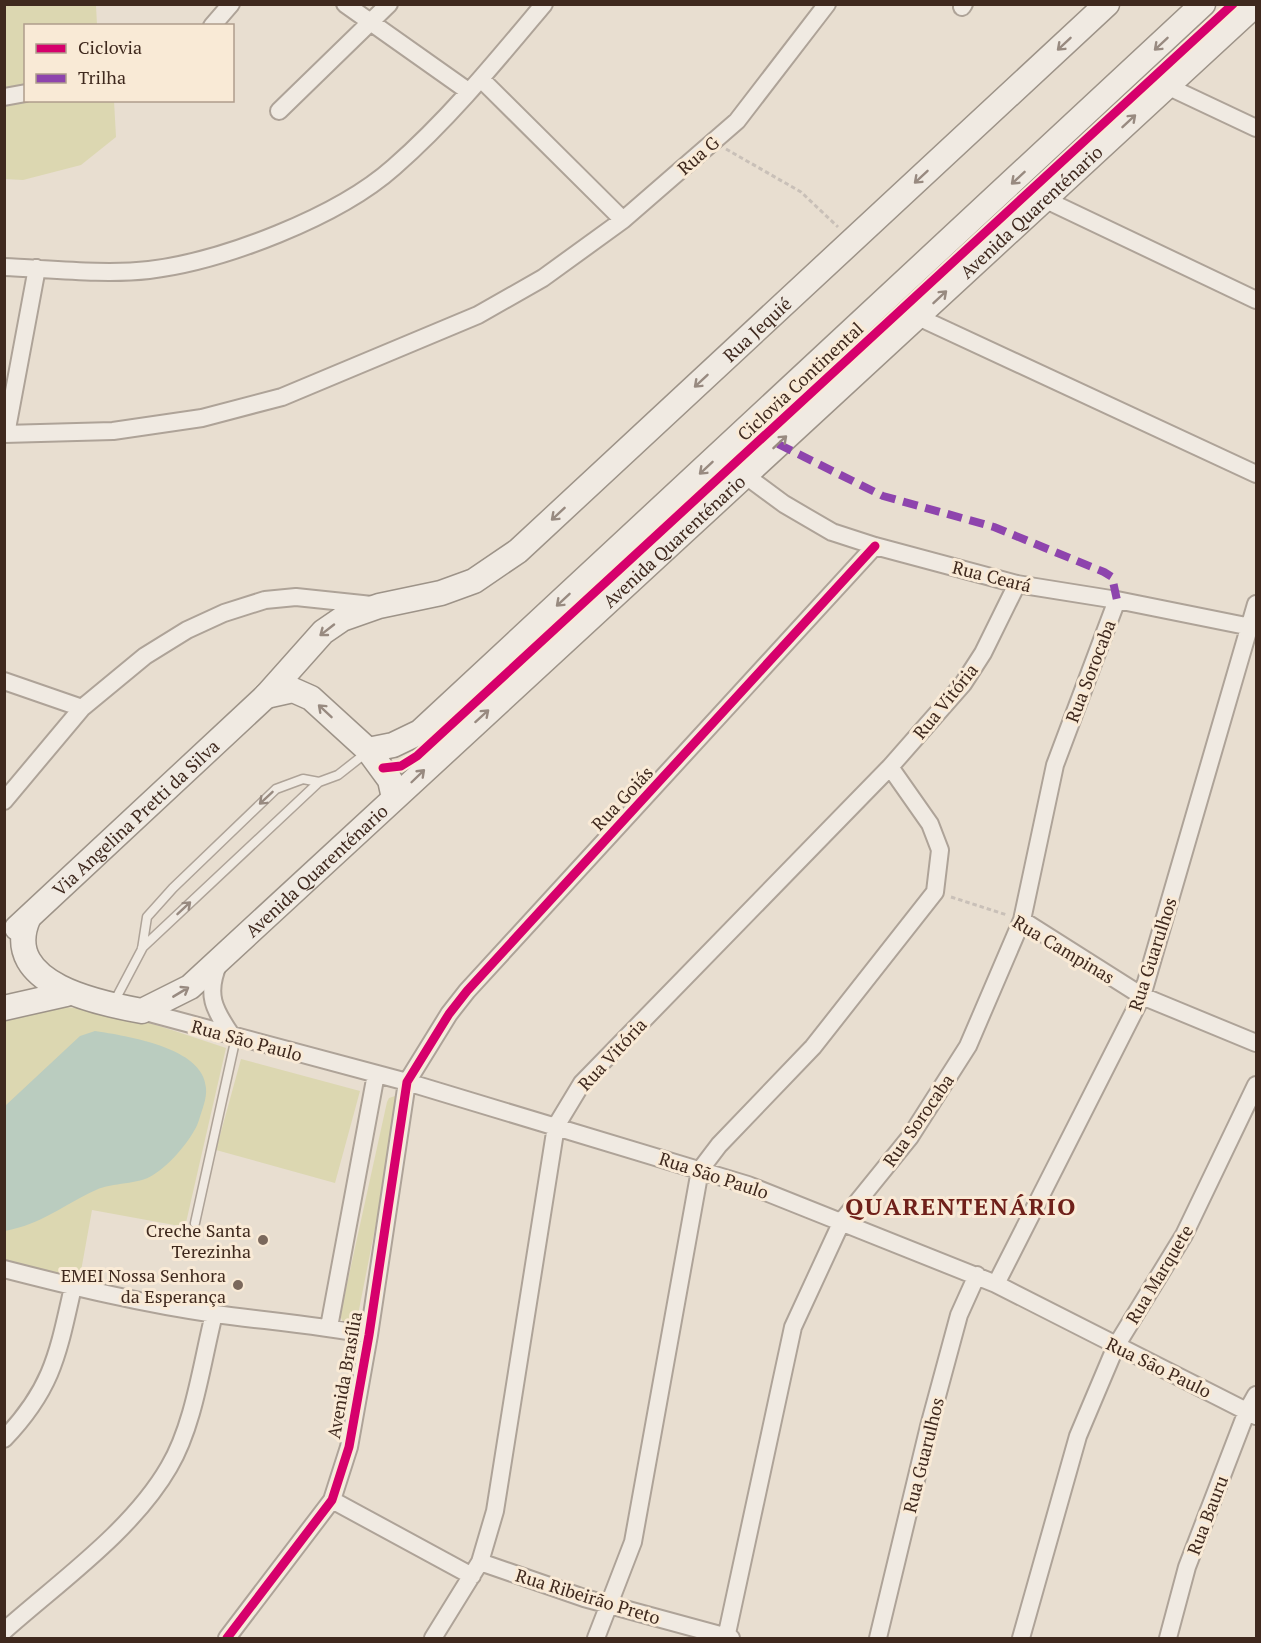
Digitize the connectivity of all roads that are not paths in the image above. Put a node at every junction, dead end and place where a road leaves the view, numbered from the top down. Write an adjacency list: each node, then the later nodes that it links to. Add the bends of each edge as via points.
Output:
1 (231, 4): 10 (street)
2 (345, 4): 9 (street)
3 (389, 4): 9 (street)
4 (544, 4): 11 (street)
5 (827, 4): 19 (street, Rua G, via 737,121)
6 (1107, 4): 31 (main road, Rua Jequié, one-way to 31, via 518,551 474,581 441,593)
7 (1203, 4): 36 (main road, one-way to 36, via 420,732 393,746)
8 (1256, 4): 12 (main road, Avenida Quarenténario)
9 (373, 22): 13 (street); 16 (street)
10 (214, 24)
11 (481, 79): 13 (street); 19 (street)
12 (1167, 86): 17 (street); 18 (main road, Avenida Quarenténario, one-way to 12)
13 (468, 91): 21 (street, via 393,168 358,193 287,229 208,258 149,270)
14 (24, 93): 15 (street)
15 (4, 97)
16 (279, 111)
17 (1257, 128)
18 (1044, 199): 22 (street); 23 (main road, Avenida Quarenténario, one-way to 18)
19 (623, 220): 24 (street, Rua G, via 543,278 478,315 282,397 202,418 113,431)
20 (4, 267): 21 (street)
21 (37, 268): 24 (street)
22 (1257, 300)
23 (918, 317): 25 (street); 26 (main road, Avenida Quarenténario, one-way to 23)
24 (5, 434)
25 (1257, 474)
26 (746, 476): 27 (street, Rua Ceará, via 832,532); 39 (main road, Avenida Quarenténario, one-way to 26)
27 (875, 546): 28 (street, Rua Ceará); 54 (street, Rua Goiás, via 467,991)
28 (1017, 584): 29 (street, Rua Ceará); 37 (street, Rua Vitória, via 963,684)
29 (1117, 600): 32 (street, Rua Ceará); 42 (street, Rua Sorocaba, via 1055,765)
30 (1257, 604): 32 (street, Rua Guarulhos)
31 (379, 606): 34 (main road, Rua Jequié, one-way to 34, via 342,619 323,632); 35 (street, via 296,597 266,600 224,613 145,656)
32 (1253, 627): 47 (street, Rua Guarulhos)
33 (4, 681): 35 (street)
34 (266, 696): 36 (main road, one-way to 34, via 303,692 283,690); 41 (main road, Via Angelina Pretti da Silva)
35 (82, 708): 40 (street)
36 (368, 750): 38 (lane, via 338,775); 39 (main road, via 390,780)
37 (890, 767): 56 (street, Rua Vitória, via 582,1083); 57 (street, via 930,824 940,850 935,892 813,1047)
38 (319, 782): 44 (lane, one-way to 38); 44 (lane, one-way to 44, via 303,779 276,789 210,850 147,917)
39 (394, 798): 45 (main road, Avenida Quarenténario)
40 (4, 801)
41 (28, 919): 43 (main road, Via Angelina Pretti da Silva); 46 (main road, via 17,939 20,963 38,982)
42 (1022, 920): 47 (street, Rua Campinas); 58 (street, Rua Sorocaba, via 968,1046 910,1137)
43 (4, 939)
44 (142, 949): 48 (lane)
45 (222, 955): 50 (main road, Avenida Quarenténario, one-way to 45, via 190,987); 51 (street, via 211,993 214,1006)
46 (66, 993): 48 (main road); 49 (main road)
47 (1142, 996): 52 (street, Rua Campinas); 62 (street, Rua Guarulhos)
48 (113, 1004): 50 (main road)
49 (4, 1008)
50 (142, 1011): 51 (street, Rua São Paulo)
51 (234, 1037): 53 (street, Rua São Paulo); 59 (lane)
52 (1257, 1043)
53 (376, 1074): 54 (street, Rua São Paulo); 65 (street, Avenida Brasília)
54 (407, 1082): 56 (street, Rua São Paulo); 66 (street, Avenida Brasília)
55 (1257, 1085): 67 (street, Rua Marquete, via 1184,1235)
56 (556, 1126): 57 (street, Rua São Paulo); 72 (street, Rua Vitória, via 495,1511)
57 (700, 1170): 58 (street, Rua São Paulo); 73 (street, via 633,1542)
58 (842, 1221): 61 (street, Rua São Paulo); 78 (street, Rua Sorocaba, via 793,1328)
59 (195, 1223)
60 (4, 1269): 63 (street)
61 (977, 1275): 62 (street, Rua São Paulo); 79 (street, Rua Guarulhos, via 959,1315)
62 (996, 1284): 67 (street, Rua São Paulo)
63 (73, 1287): 64 (street); 70 (street, via 47,1383 24,1419)
64 (214, 1314): 65 (street); 74 (street, via 185,1429 170,1466 150,1496 106,1542)
65 (329, 1327): 66 (street)
66 (369, 1335): 71 (street, Avenida Brasília, via 349,1447)
67 (1116, 1346): 69 (street, Rua São Paulo); 80 (street, Rua Marquete, via 1077,1436)
68 (1257, 1395): 69 (street, Rua Bauru)
69 (1252, 1413): 81 (street, Rua Bauru, via 1187,1567)
70 (4, 1439)
71 (332, 1500): 72 (street, Rua Ribeirão Preto); 75 (street, Avenida Brasília)
72 (476, 1569): 73 (street, Rua Ribeirão Preto); 76 (street, Rua Vitória)
73 (608, 1602): 77 (street); 78 (street, Rua Ribeirão Preto)
74 (4, 1631)
75 (227, 1638)
76 (432, 1638)
77 (596, 1638)
78 (728, 1638)
79 (878, 1638)
80 (1022, 1638)
81 (1168, 1638)

